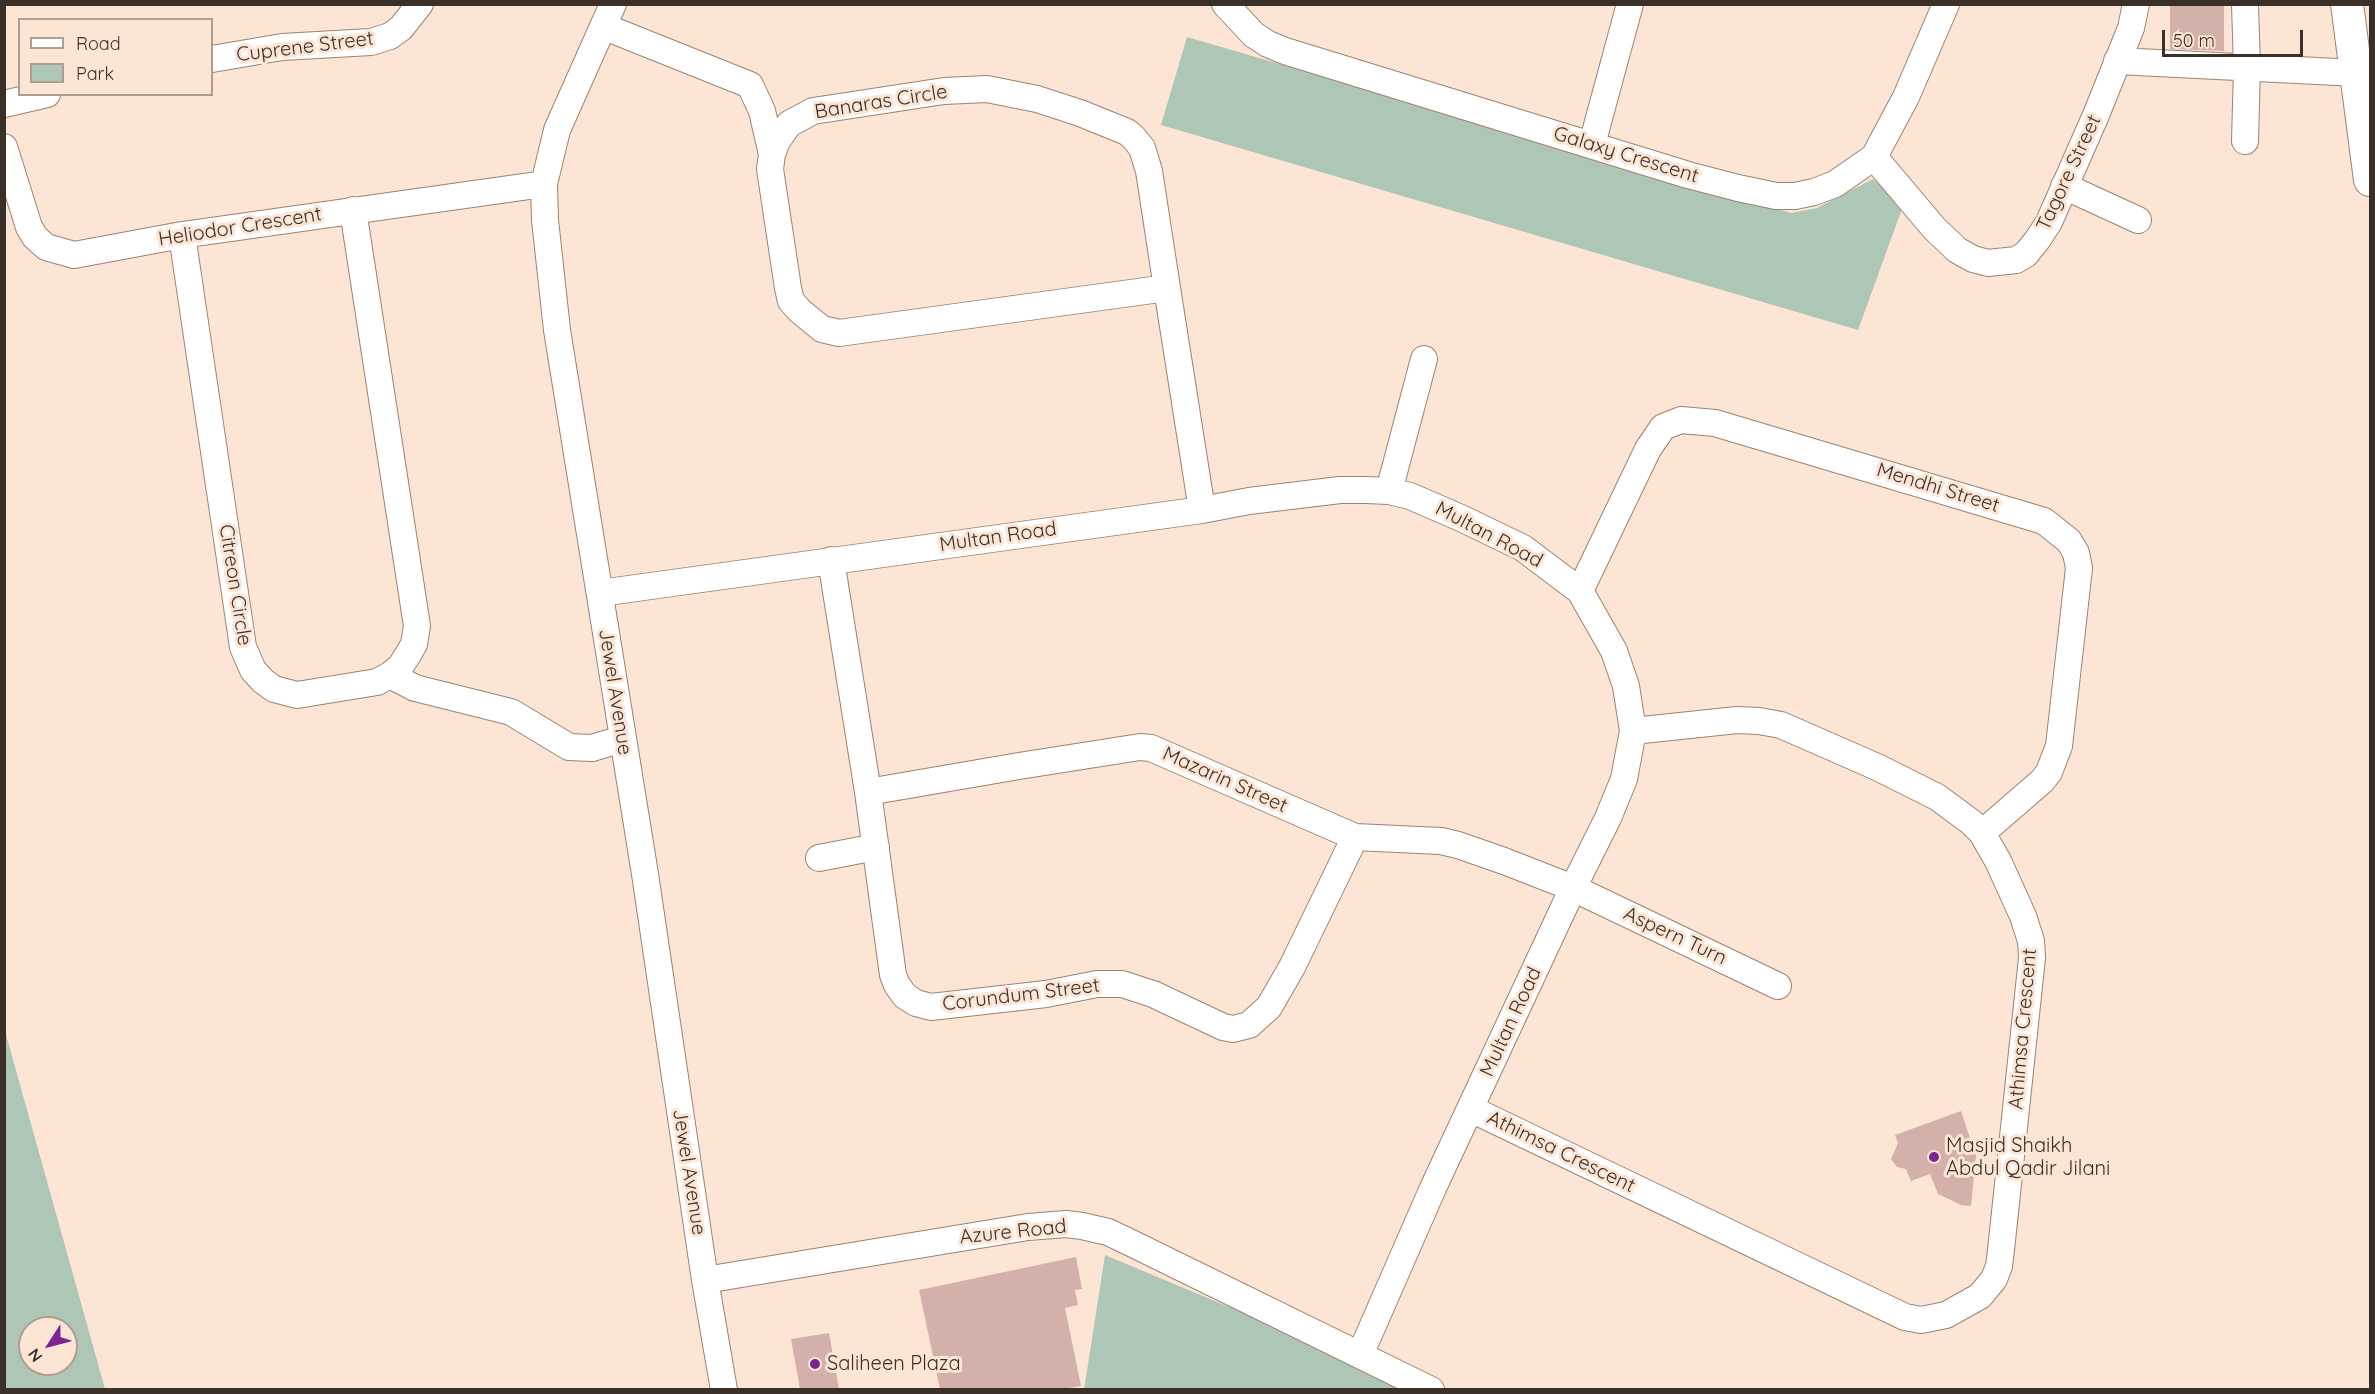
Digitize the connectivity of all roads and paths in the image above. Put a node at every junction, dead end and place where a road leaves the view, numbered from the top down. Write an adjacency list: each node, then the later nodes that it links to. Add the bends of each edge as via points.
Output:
1 (420, 4): 9 (street, Cuprene Street, via 401,28 371,42 282,47)
2 (1226, 4): 16 (street, Galaxy Crescent, via 1254,34 1285,51)
3 (1630, 4): 16 (street)
4 (1946, 4): 19 (street, Galaxy Crescent, via 1906,97)
5 (2136, 4): 10 (street, Tagore Street)
6 (2245, 4): 11 (street)
7 (2347, 4): 12 (main road)
8 (609, 16): 18 (street, via 750,85 762,111); 21 (street, Jewel Avenue, via 557,130)
9 (213, 59)
10 (2117, 61): 11 (street); 22 (street, Tagore Street)
11 (2247, 68): 12 (street); 15 (street)
12 (2357, 73): 20 (main road)
13 (38, 96): 14 (street)
14 (4, 104)
15 (2244, 141)
16 (1592, 144): 19 (street, Galaxy Crescent, via 1738,188 1795,196 1835,183)
17 (4, 147): 25 (street, Heliodor Crescent, via 29,226 46,247 74,255)
18 (771, 154): 26 (street, via 770,169 791,301 822,329 840,333); 26 (street, Banaras Circle, via 789,124 813,111 944,91 1006,92 1080,113 1127,132 1142,148)
19 (1874, 157): 22 (street, Tagore Street, via 1934,228 1958,250 1988,263 2016,260 2026,254 2049,222)
20 (2370, 180)
21 (544, 184): 23 (street, Heliodor Crescent); 32 (street, Jewel Avenue, via 556,320)
22 (2064, 186): 24 (street)
23 (353, 210): 25 (street, Heliodor Crescent); 33 (street, via 417,626 414,644 400,667)
24 (2138, 220)
25 (182, 235): 33 (street, Citreon Circle, via 243,647 253,670 274,689 297,695 377,682)
26 (1167, 288): 29 (street, Banaras Circle)
27 (1424, 359): 28 (street)
28 (1389, 491): 29 (street, Multan Road, via 1340,490); 31 (street, Multan Road, via 1435,506 1523,548)
29 (1202, 510): 30 (street, Multan Road)
30 (831, 560): 32 (street, Multan Road); 36 (street, Corundum Street)
31 (1580, 591): 34 (street, Multan Road, via 1622,668); 37 (street, Mendhi Street, via 1648,449 1663,427 1681,420 1715,423 2044,521 2069,541 2079,568 2059,746 2042,781)
32 (600, 593): 35 (street, Jewel Avenue)
33 (390, 675): 35 (street, via 415,688 512,712 561,745 592,748)
34 (1633, 731): 37 (street, Athimsa Crescent, via 1729,721 1781,725 1937,797); 41 (street, Multan Road, via 1624,779)
35 (622, 739): 44 (street, Jewel Avenue)
36 (868, 792): 38 (street, Mazarin Street, via 1019,765 1151,748); 39 (street, Corundum Street)
37 (1982, 833): 43 (street, Athimsa Crescent, via 2023,916 2032,958 1999,1266 1988,1289 1960,1309 1921,1320 1887,1310)
38 (1355, 837): 39 (street, Corundum Street, via 1269,1007 1249,1025 1233,1029 1122,984 931,1007 916,1003 905,996 893,975); 41 (street, Mazarin Street, via 1458,845)
39 (876, 848): 40 (street)
40 (819, 858)
41 (1573, 888): 42 (street, Aspern Turn); 43 (street, Multan Road)
42 (1778, 986)
43 (1471, 1109): 45 (street, Multan Road)
44 (705, 1280): 45 (street, Azure Road, via 1028,1227 1082,1226 1127,1241); 46 (street, Jewel Avenue)
45 (1360, 1355): 47 (street, Azure Road)
46 (724, 1389)
47 (1431, 1389)

